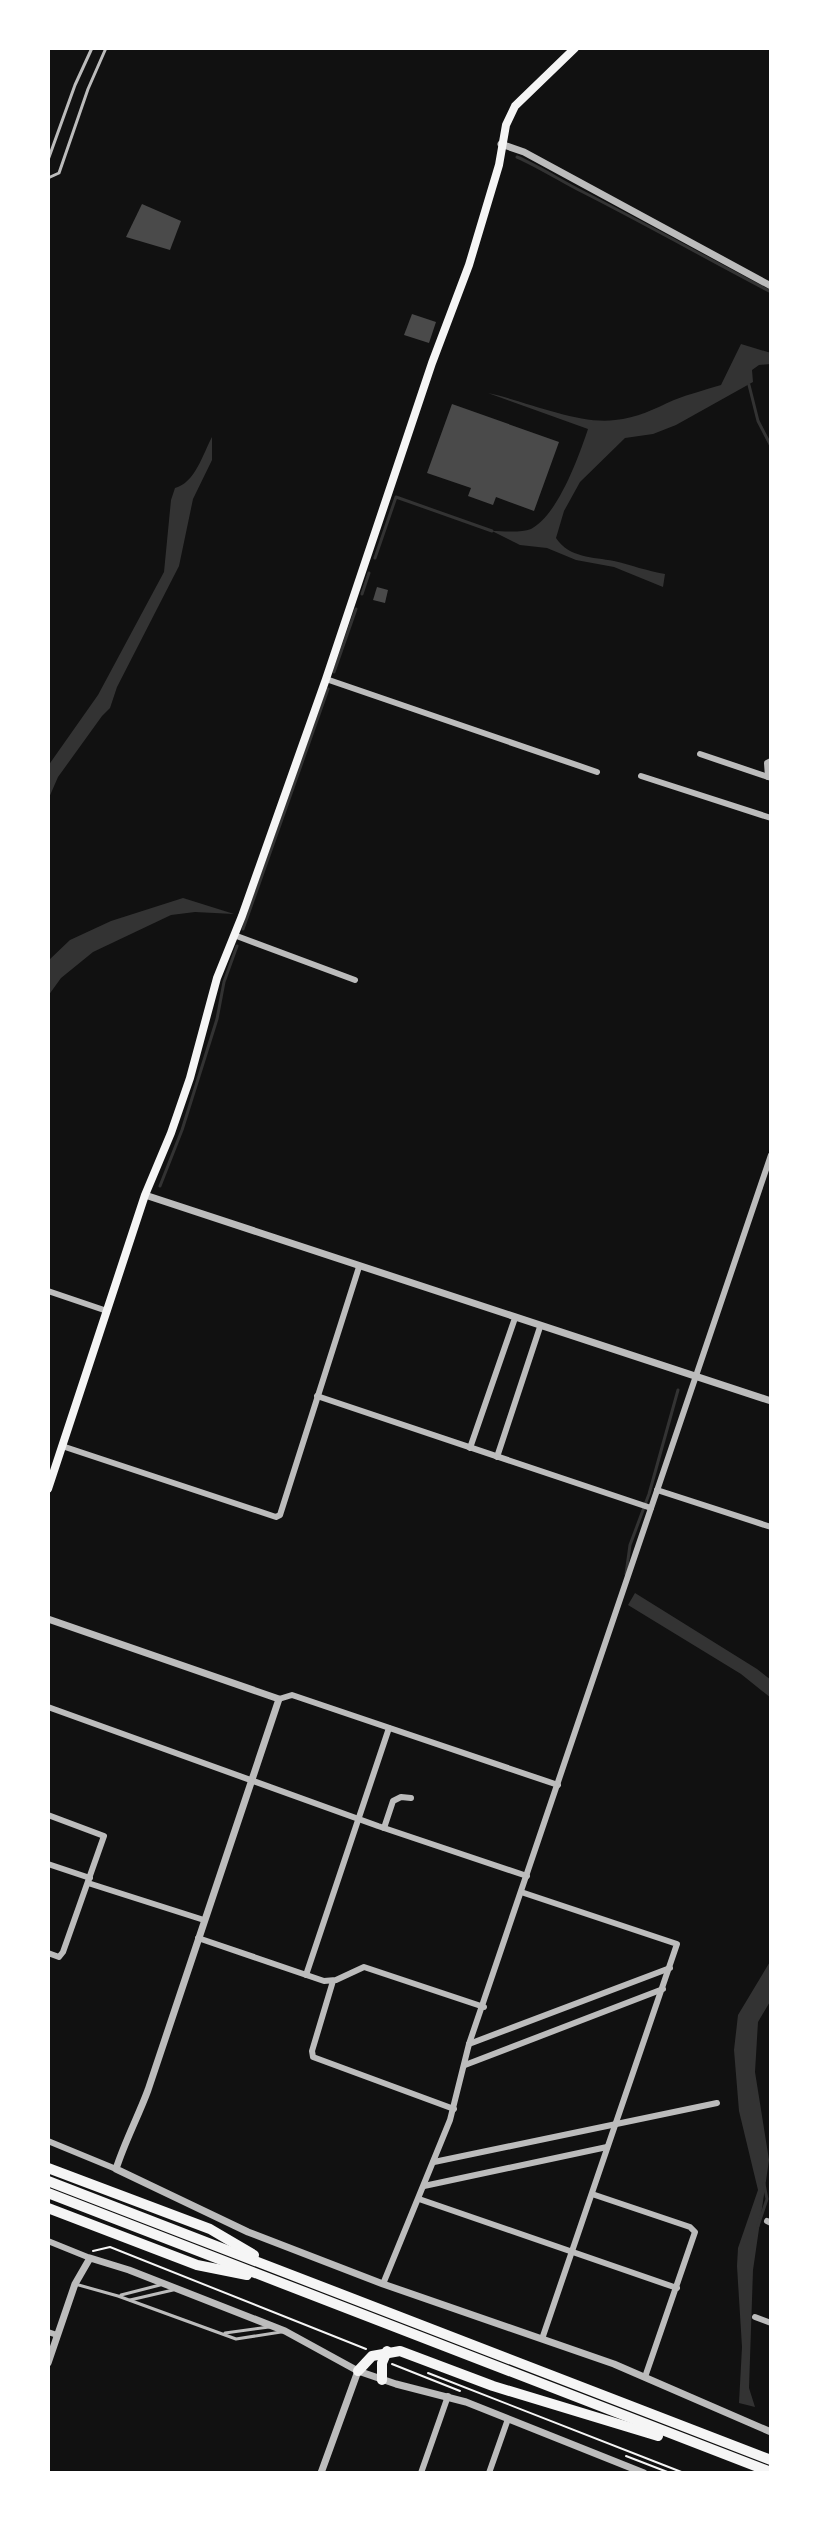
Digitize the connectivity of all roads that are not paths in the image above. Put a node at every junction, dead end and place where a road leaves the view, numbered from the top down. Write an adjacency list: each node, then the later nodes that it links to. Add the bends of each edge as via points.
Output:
1 (92, 48): 5 (lane)
2 (106, 48): 6 (lane, via 59,173)
3 (575, 48): 4 (main road, via 515,106)
4 (501, 144): 7 (street); 8 (main road, via 469,265)
5 (48, 160)
6 (48, 178)
7 (771, 286)
8 (326, 679): 11 (street); 15 (main road)
9 (700, 754): 13 (street)
10 (771, 761): 13 (street)
11 (597, 772)
12 (641, 776): 14 (street)
13 (770, 777)
14 (771, 818)
15 (234, 935): 16 (street); 18 (main road, via 190,1078)
16 (355, 980)
17 (771, 1155): 24 (street)
18 (145, 1195): 19 (street); 21 (main road)
19 (359, 1267): 22 (street); 25 (street)
20 (48, 1291): 21 (street)
21 (107, 1311): 27 (main road)
22 (515, 1318): 23 (street); 28 (street)
23 (540, 1327): 24 (street); 29 (street)
24 (694, 1377): 26 (street); 31 (street)
25 (317, 1396): 27 (street, via 276,1517); 28 (street)
26 (771, 1401)
27 (62, 1446): 30 (main road)
28 (470, 1448): 29 (street)
29 (497, 1457): 32 (street)
30 (48, 1489)
31 (657, 1490): 32 (street); 33 (street)
32 (651, 1508): 39 (street)
33 (771, 1527)
34 (48, 1619): 35 (street)
35 (279, 1699): 37 (street, via 292,1695); 38 (street)
36 (48, 1707): 38 (street)
37 (389, 1728): 39 (street); 42 (street)
38 (253, 1780): 42 (street); 48 (street)
39 (558, 1785): 45 (street)
40 (411, 1798): 43 (street, via 393,1801)
41 (48, 1815): 46 (street, via 104,1836)
42 (359, 1818): 43 (street); 52 (street)
43 (384, 1828): 45 (street)
44 (48, 1864): 46 (street)
45 (527, 1876): 47 (street)
46 (89, 1880): 48 (street); 50 (street, via 63,1952 59,1957)
47 (521, 1892): 51 (street, via 677,1944); 55 (street)
48 (204, 1920): 49 (street)
49 (198, 1938): 52 (street); 65 (street)
50 (48, 1953)
51 (670, 1968): 54 (street); 56 (street)
52 (306, 1975): 53 (street)
53 (333, 1981): 55 (street, via 364,1967); 59 (street, via 313,2057)
54 (663, 1989): 57 (street); 60 (street)
55 (484, 2007): 56 (street)
56 (469, 2044): 57 (street)
57 (465, 2065): 59 (street)
58 (717, 2103): 60 (street)
59 (454, 2109): 63 (street)
60 (615, 2126): 62 (street); 63 (street)
61 (48, 2141): 65 (street)
62 (607, 2147): 67 (street); 69 (street)
63 (434, 2162): 67 (street)
64 (48, 2168): 75 (highway, via 210,2229)
65 (116, 2169): 78 (street, via 218,2220)
66 (48, 2181): 75 (highway)
67 (424, 2186): 70 (street)
68 (48, 2193): 75 (highway)
69 (592, 2194): 73 (street); 79 (street, via 693,2229)
70 (419, 2199): 73 (street); 78 (street)
71 (48, 2208): 75 (highway, via 197,2265)
72 (48, 2241): 74 (street)
73 (572, 2253): 79 (street); 90 (street)
74 (90, 2258): 76 (street); 77 (street)
75 (274, 2274): 99 (highway); 100 (highway)
76 (75, 2284): 81 (lane); 89 (street)
77 (163, 2284): 80 (street); 81 (lane)
78 (383, 2284): 90 (street)
79 (677, 2288): 94 (street)
80 (177, 2289): 82 (lane); 85 (street)
81 (118, 2296): 82 (lane)
82 (130, 2300): 88 (lane)
83 (755, 2317): 84 (street)
84 (771, 2323)
85 (273, 2327): 86 (street); 88 (lane)
86 (285, 2331): 88 (lane, via 236,2339); 93 (street)
87 (48, 2332): 89 (street)
88 (221, 2333)
89 (57, 2335): 92 (street)
90 (542, 2339): 94 (street)
91 (383, 2354): 93 (highway, via 367,2359); 95 (highway); 99 (highway, via 405,2352 493,2386)
92 (48, 2363)
93 (358, 2371): 95 (street); 102 (street)
94 (645, 2377): 98 (street)
95 (382, 2380): 96 (street)
96 (448, 2396): 97 (street); 103 (street)
97 (508, 2419): 104 (street); 105 (street)
98 (771, 2432)
99 (689, 2441): 101 (highway)
100 (771, 2460)
101 (771, 2472)
102 (321, 2473)
103 (421, 2473)
104 (489, 2473)
105 (642, 2473)

